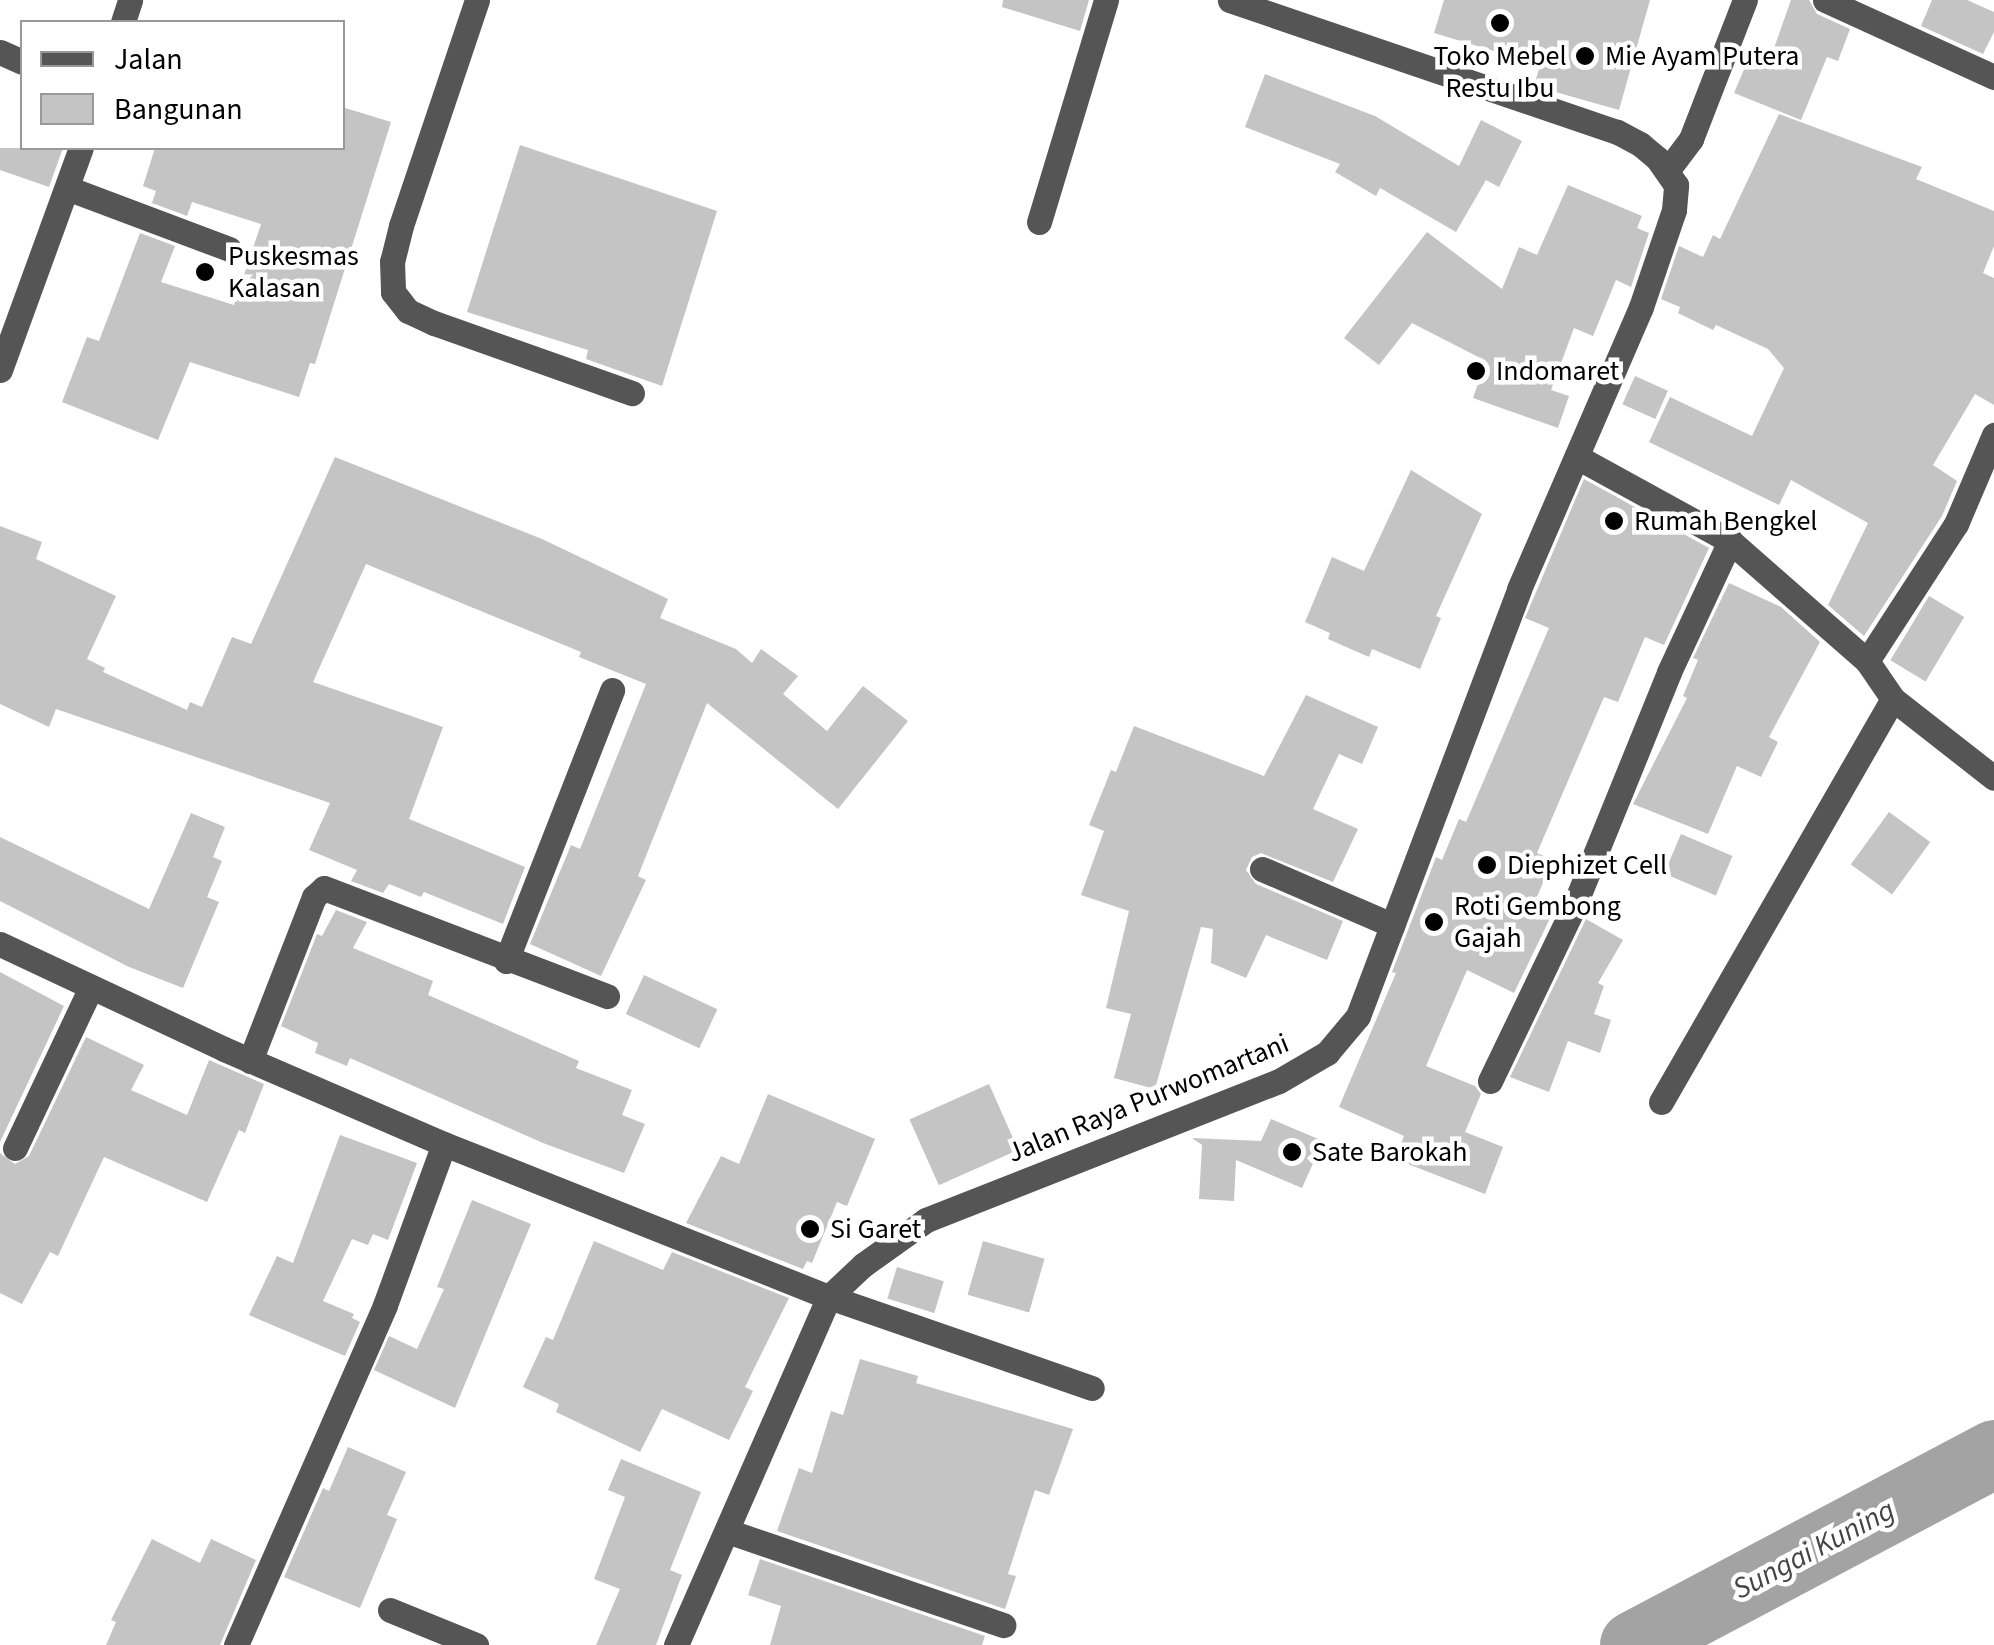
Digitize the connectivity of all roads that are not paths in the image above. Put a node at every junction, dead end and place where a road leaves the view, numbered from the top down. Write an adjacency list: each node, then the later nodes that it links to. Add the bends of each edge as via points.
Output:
1 (477, 0): 14 (street, via 401,226 393,292 408,311 434,324)
2 (1106, 0): 10 (street)
3 (1230, 0): 8 (street, via 1617,132)
4 (1745, 0): 8 (street, via 1691,139)
5 (1825, 0): 6 (street)
6 (1994, 77)
7 (80, 150): 9 (street)
8 (1666, 171): 16 (street, Jalan Raya Purwomartani, via 1676,185 1674,210 1642,306)
9 (67, 188): 11 (street); 12 (street)
10 (1039, 222)
11 (229, 249)
12 (7, 326): 13 (street)
13 (0, 370)
14 (632, 394)
15 (1994, 435): 18 (street, via 1956,524)
16 (1577, 456): 17 (street); 23 (street, Jalan Raya Purwomartani, via 1519,589)
17 (1730, 541): 18 (street); 29 (street, via 1575,904)
18 (1867, 661): 20 (street)
19 (612, 690): 25 (street)
20 (1893, 699): 21 (street); 30 (street)
21 (1994, 778)
22 (1262, 869): 23 (street)
23 (1392, 925): 33 (street, Jalan Raya Purwomartani, via 1358,1016 1327,1054 1280,1081 926,1220)
24 (0, 944): 26 (street)
25 (506, 961): 27 (street); 28 (street, via 319,890)
26 (91, 987): 28 (street); 32 (street)
27 (607, 996)
28 (250, 1061): 31 (street)
29 (1490, 1081)
30 (1660, 1102)
31 (444, 1144): 33 (street); 38 (street, via 385,1305)
32 (16, 1148)
33 (829, 1297): 34 (street); 35 (street, Jalan Raya Purwomartani)
34 (1092, 1388)
35 (727, 1531): 37 (street); 40 (street, Jalan Raya Purwomartani)
36 (390, 1610): 39 (street)
37 (1003, 1625)
38 (236, 1645)
39 (476, 1645)
40 (676, 1645)

